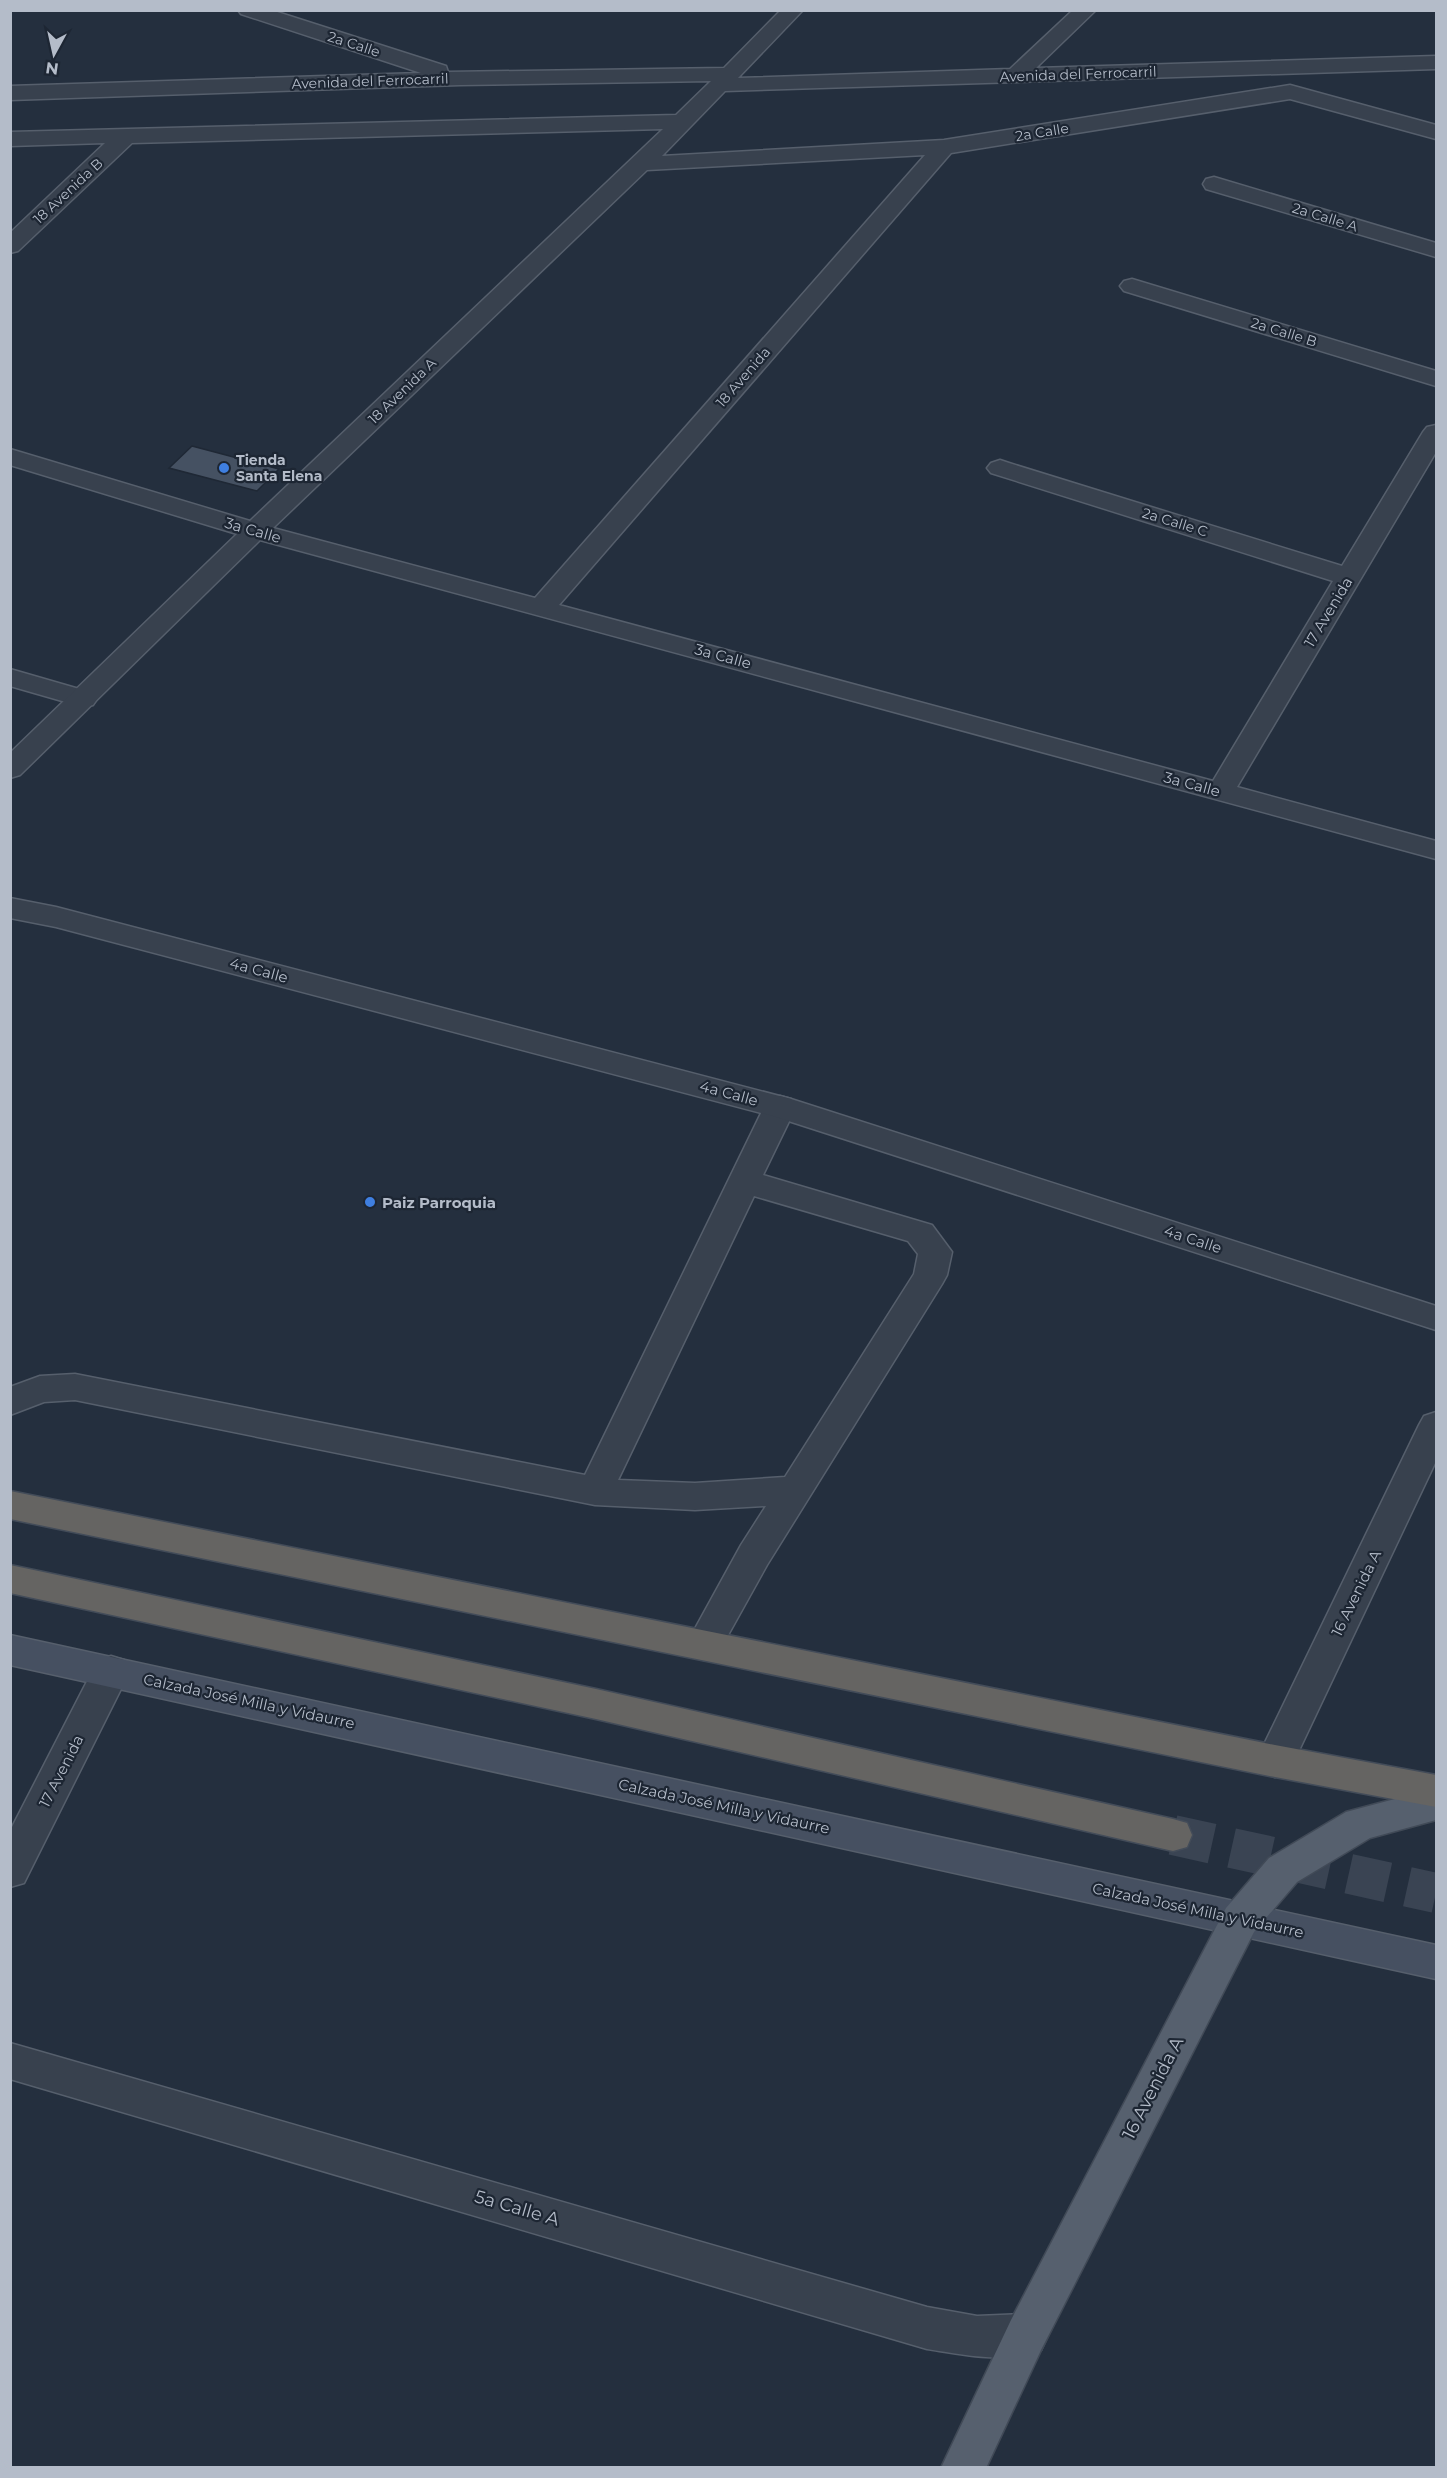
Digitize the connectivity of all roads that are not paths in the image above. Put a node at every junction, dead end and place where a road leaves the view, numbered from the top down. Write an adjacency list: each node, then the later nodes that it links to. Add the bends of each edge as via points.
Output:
1 (248, 10): 6 (street, 2a Calle)
2 (793, 10): 7 (street, 18 Avenida A)
3 (1086, 10): 5 (street)
4 (1437, 62): 5 (street, Avenida del Ferrocarril)
5 (1014, 76): 7 (street, Avenida del Ferrocarril)
6 (460, 78): 7 (street, Avenida del Ferrocarril); 10 (street, Avenida del Ferrocarril)
7 (724, 79): 11 (street, 18 Avenida A)
8 (1437, 82): 9 (street)
9 (1290, 92): 12 (street, 2a Calle); 15 (street, 2a Calle)
10 (10, 93)
11 (682, 122): 13 (street); 16 (street, 18 Avenida A)
12 (1437, 132)
13 (126, 136): 14 (street); 18 (street, 18 Avenida B)
14 (10, 138)
15 (944, 147): 16 (street, 2a Calle); 27 (street, 18 Avenida)
16 (641, 164): 25 (street, 18 Avenida A)
17 (1214, 184): 19 (street, 2a Calle A)
18 (10, 246)
19 (1437, 250)
20 (1132, 286): 21 (street, 2a Calle B)
21 (1437, 379)
22 (1437, 432): 26 (street, 17 Avenida)
23 (10, 457): 25 (street, 3a Calle)
24 (1000, 468): 26 (street, 2a Calle C)
25 (255, 531): 27 (street, 3a Calle); 29 (street, 18 Avenida A)
26 (1349, 577): 31 (street, 17 Avenida)
27 (542, 607): 31 (street, 3a Calle)
28 (10, 677): 29 (street)
29 (83, 699): 30 (street, 18 Avenida A)
30 (10, 770)
31 (1220, 792): 32 (street, 3a Calle)
32 (1437, 850)
33 (10, 908): 34 (street, 4a Calle)
34 (780, 1107): 35 (street); 36 (street, 4a Calle)
35 (743, 1181): 39 (street, via 920,1233 935,1252 930,1275); 40 (street)
36 (1437, 1318)
37 (10, 1402): 40 (street, via 40,1389 75,1387)
38 (1437, 1425): 46 (street, 16 Avenida A)
39 (795, 1489): 40 (street, via 698,1498); 43 (street)
40 (595, 1491)
41 (10, 1504): 43 (highway)
42 (10, 1579): 49 (highway, via 596,1704)
43 (704, 1645): 46 (highway)
44 (10, 1650): 45 (main road, Calzada José Milla y Vidaurre)
45 (111, 1671): 50 (street, 17 Avenida); 51 (main road, Calzada José Milla y Vidaurre)
46 (1275, 1761): 47 (highway)
47 (1437, 1791)
48 (1437, 1804): 51 (main road, 16 Avenida A, via 1360,1824 1283,1870)
49 (1173, 1835)
50 (10, 1871)
51 (1240, 1920): 52 (main road, Calzada José Milla y Vidaurre); 54 (main road, 16 Avenida A)
52 (1437, 1962)
53 (10, 2061): 54 (street, 5a Calle A, via 927,2328 977,2337)
54 (1026, 2336): 55 (main road, 16 Avenida A)
55 (963, 2468)

